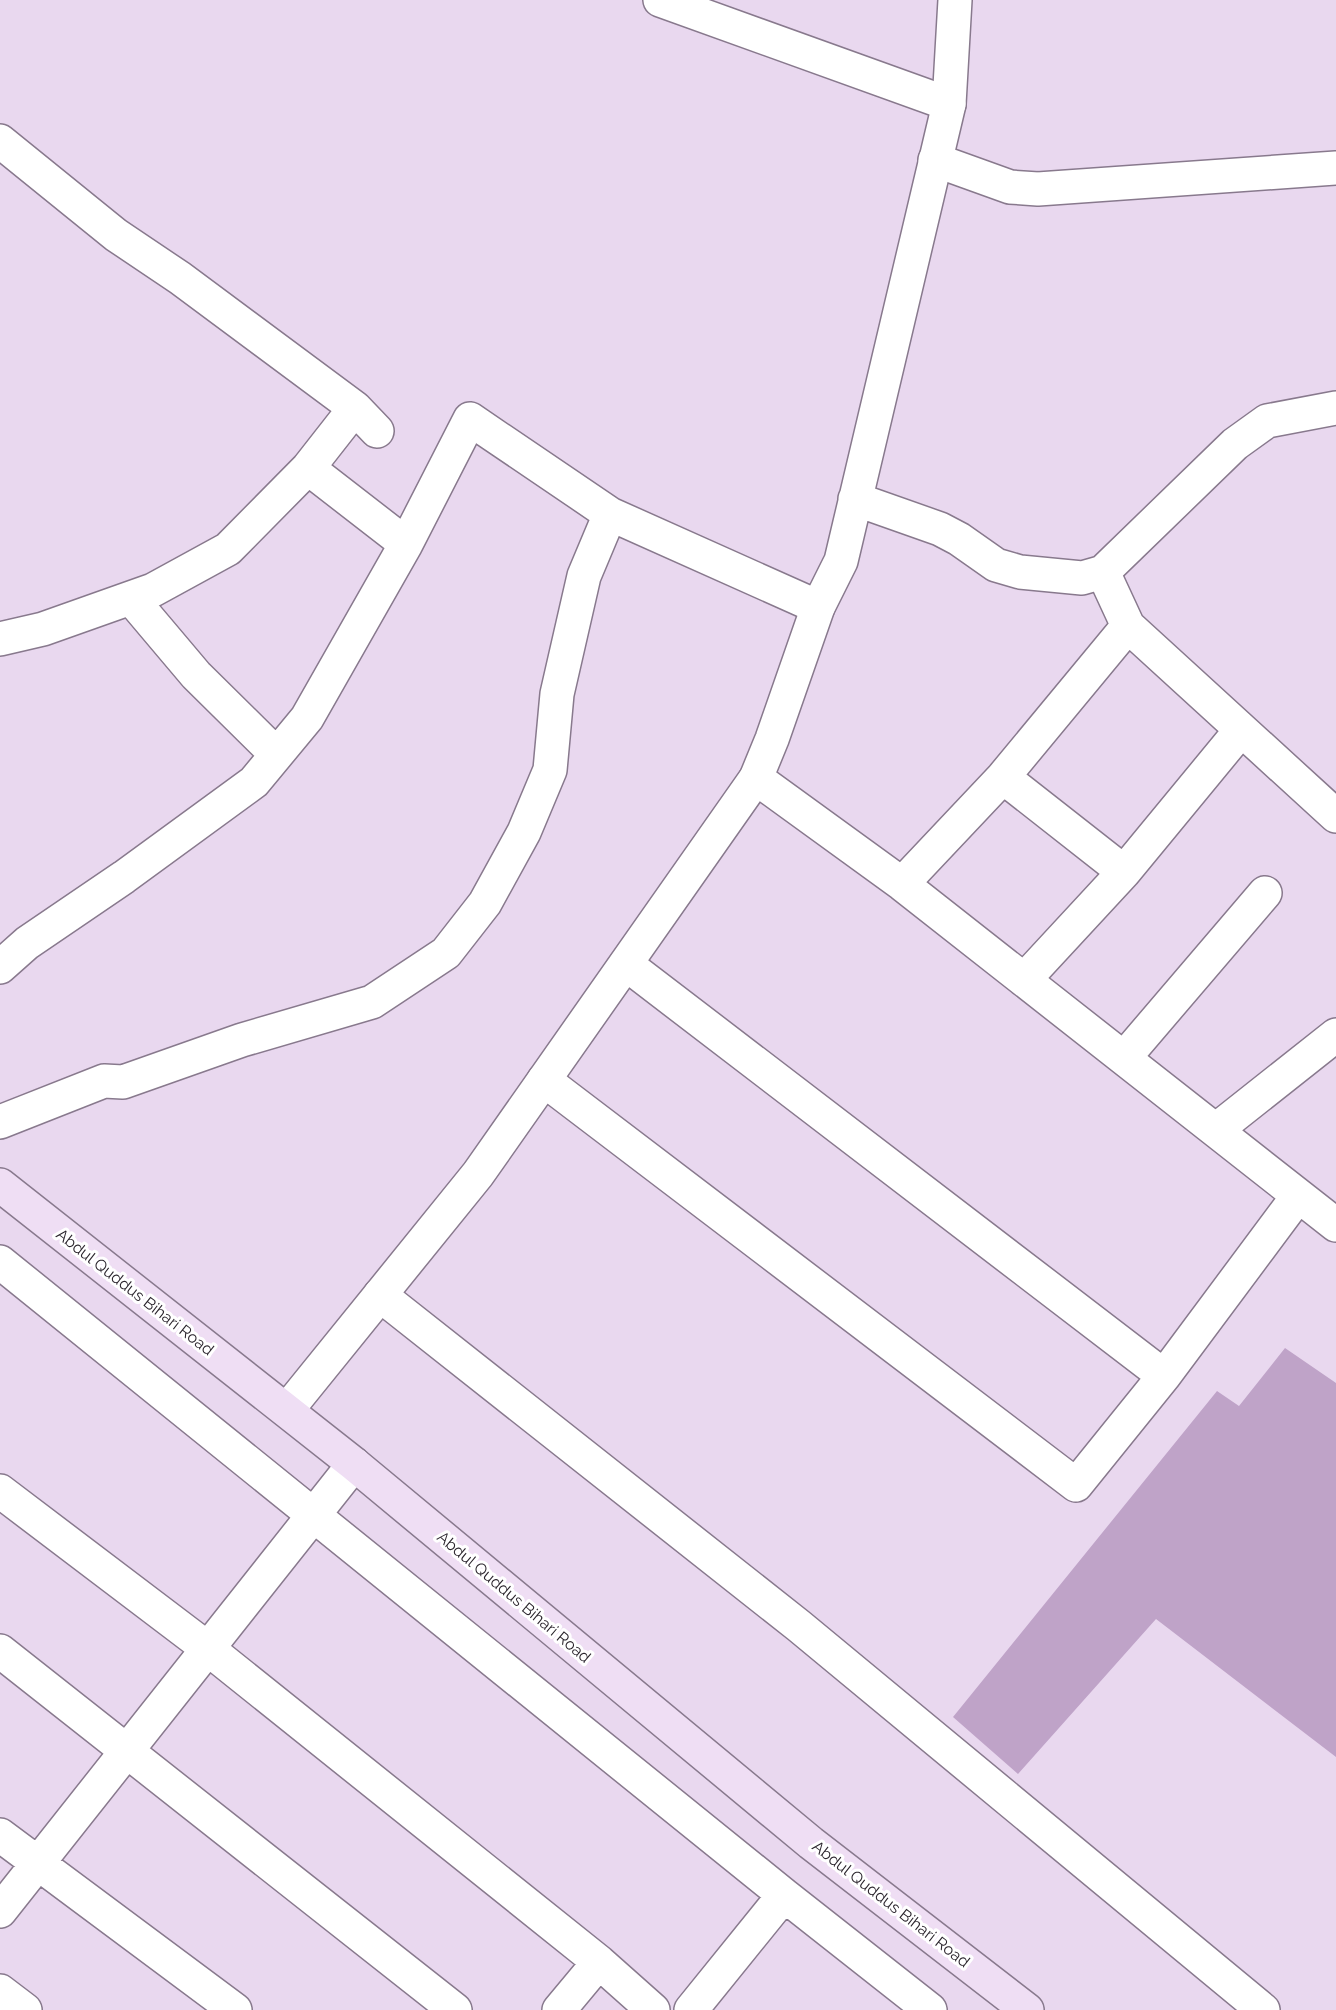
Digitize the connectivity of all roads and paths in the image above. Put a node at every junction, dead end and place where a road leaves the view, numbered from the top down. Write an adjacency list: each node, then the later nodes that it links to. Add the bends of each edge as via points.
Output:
1 (660, 0): 3 (street)
2 (955, 0): 3 (street)
3 (949, 104): 5 (street)
4 (0, 141): 7 (street, via 117,235)
5 (935, 160): 6 (street, via 1010,187 1038,189); 11 (street)
6 (1336, 168)
7 (355, 408): 9 (street); 10 (street)
8 (1336, 408): 14 (street, via 1267,421 1235,444)
9 (377, 431)
10 (308, 468): 13 (street); 15 (street, via 228,549)
11 (855, 499): 14 (street, via 940,529 996,565 1020,572 1082,578); 16 (street, via 841,561)
12 (610, 514): 13 (street, via 470,419); 16 (street); 33 (street, via 584,576 557,694 550,770 524,832 485,903 446,953 372,1002 242,1040 123,1082 104,1081)
13 (406, 544): 20 (street, via 307,718)
14 (1103, 572): 17 (street)
15 (131, 598): 18 (street, via 43,629); 20 (street, via 196,675)
16 (818, 607): 22 (street)
17 (1128, 626): 19 (street); 21 (street)
18 (0, 639)
19 (1241, 729): 23 (street); 24 (street)
20 (276, 754): 28 (street, via 254,782 27,943)
21 (1002, 777): 24 (street); 25 (street)
22 (756, 778): 25 (street); 27 (street)
23 (1336, 816)
24 (1124, 872): 29 (street)
25 (902, 884): 29 (street)
26 (1265, 893): 31 (street)
27 (626, 964): 32 (street); 39 (street)
28 (0, 967)
29 (1024, 980): 31 (street)
30 (1336, 1035): 34 (street)
31 (1124, 1058): 34 (street)
32 (544, 1080): 38 (street, via 478,1174); 39 (street, via 1076,1485)
33 (0, 1122)
34 (1216, 1130): 36 (street)
35 (0, 1185): 40 (main road, Abdul Quddus Bihari Road)
36 (1323, 1208): 39 (street)
37 (0, 1262): 43 (street)
38 (380, 1295): 40 (street); 61 (street, via 799,1626)
39 (1164, 1376)
40 (287, 1410): 41 (main road, Abdul Quddus Bihari Road)
41 (354, 1464): 43 (street); 60 (main road, Abdul Quddus Bihari Road, via 811,1843)
42 (0, 1491): 44 (street)
43 (313, 1515): 44 (street); 49 (street)
44 (207, 1648): 46 (street); 51 (street)
45 (0, 1650): 46 (street)
46 (126, 1750): 48 (street); 55 (street)
47 (0, 1834): 48 (street)
48 (37, 1864): 50 (street); 54 (street)
49 (784, 1895): 58 (street); 59 (street)
50 (0, 1911)
51 (599, 1962): 56 (street); 57 (street)
52 (0, 1991): 53 (street)
53 (25, 2010)
54 (235, 2010)
55 (455, 2010)
56 (559, 2010)
57 (653, 2010)
58 (691, 2010)
59 (930, 2010)
60 (1027, 2010)
61 (1263, 2010)

